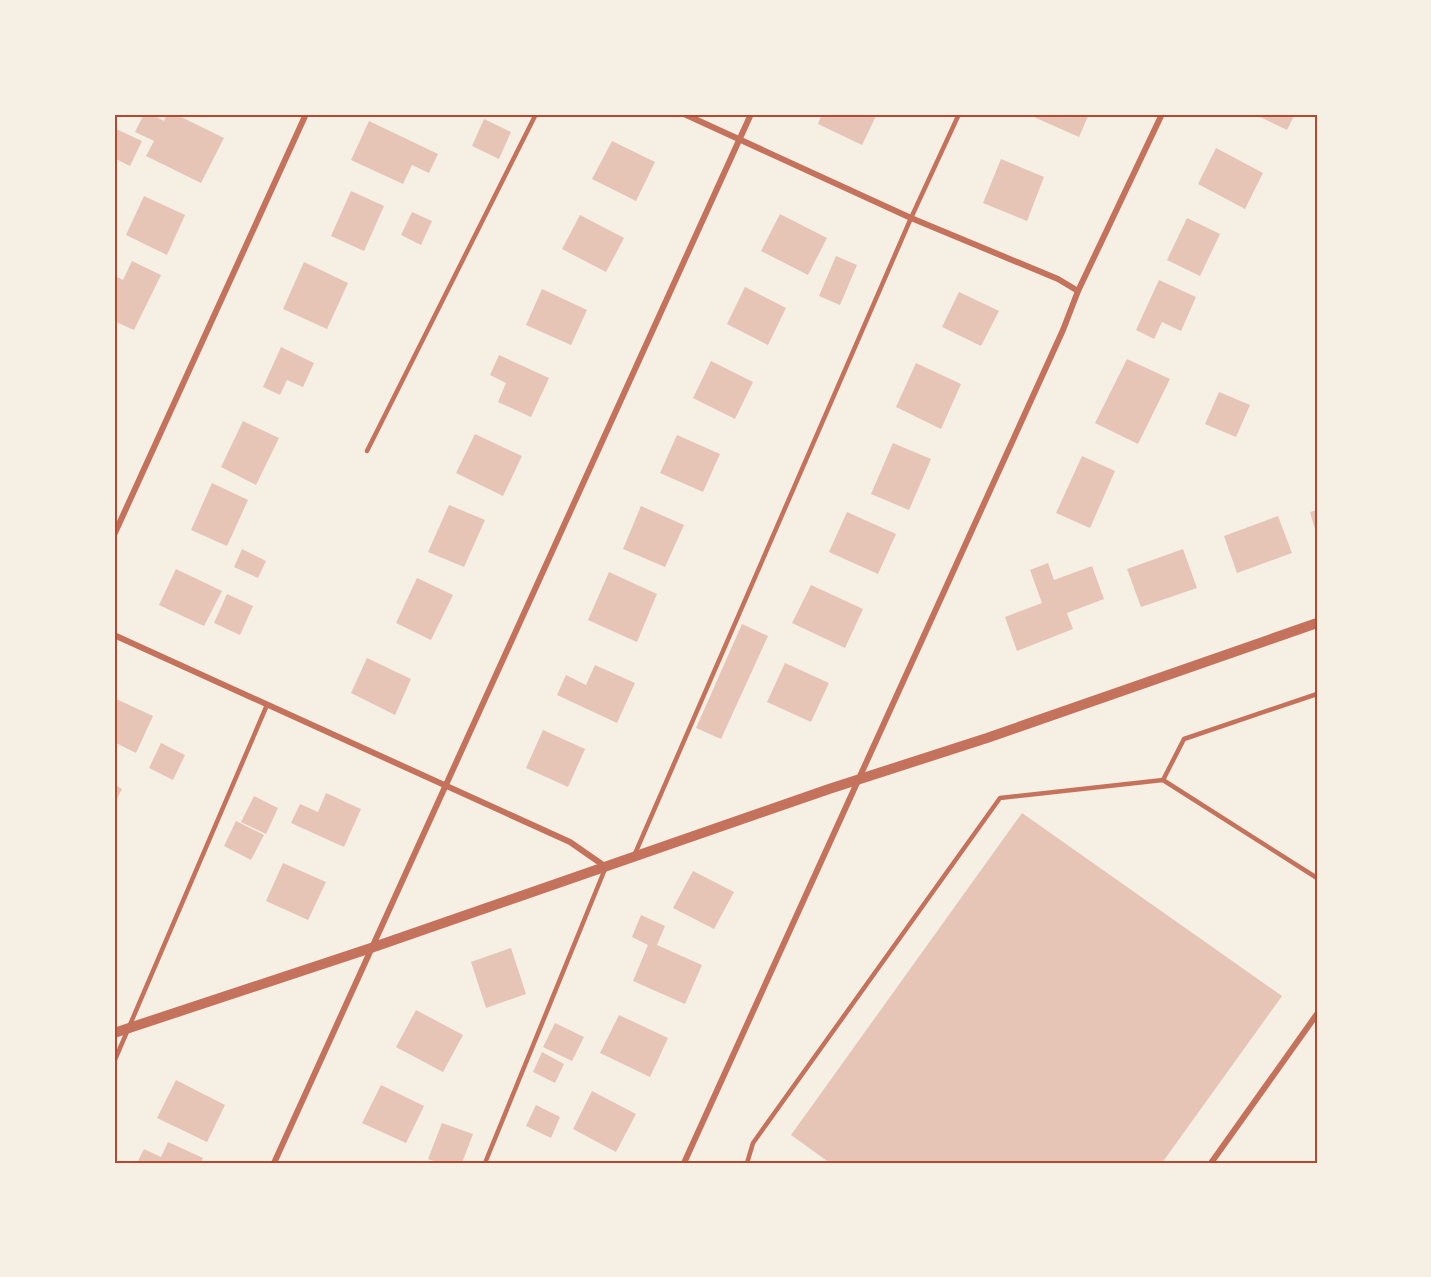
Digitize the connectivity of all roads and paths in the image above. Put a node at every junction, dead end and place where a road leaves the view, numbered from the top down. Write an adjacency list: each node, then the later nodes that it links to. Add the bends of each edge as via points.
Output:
1 (306, 114): 11 (street)
2 (536, 114): 10 (lane)
3 (684, 114): 7 (street)
4 (751, 114): 7 (street)
5 (959, 114): 8 (lane)
6 (1161, 114): 9 (street)
7 (739, 140): 8 (street); 18 (street)
8 (911, 218): 9 (street); 19 (lane)
9 (1078, 291): 16 (street)
10 (367, 451)
11 (114, 535)
12 (1317, 623): 16 (street)
13 (114, 635): 15 (street)
14 (1317, 694): 17 (lane, via 1184,739)
15 (267, 705): 18 (street); 24 (lane)
16 (859, 779): 19 (street); 29 (street)
17 (1163, 780): 21 (lane); 30 (lane, via 1000,798 753,1143)
18 (445, 785): 20 (street, via 570,842); 22 (street)
19 (633, 856): 20 (street)
20 (606, 867): 22 (street); 28 (lane)
21 (1317, 878)
22 (371, 948): 24 (street); 27 (street)
23 (1317, 1014): 31 (street)
24 (129, 1029): 25 (street); 26 (lane)
25 (114, 1033)
26 (114, 1062)
27 (274, 1163)
28 (485, 1163)
29 (684, 1163)
30 (747, 1163)
31 (1210, 1163)

